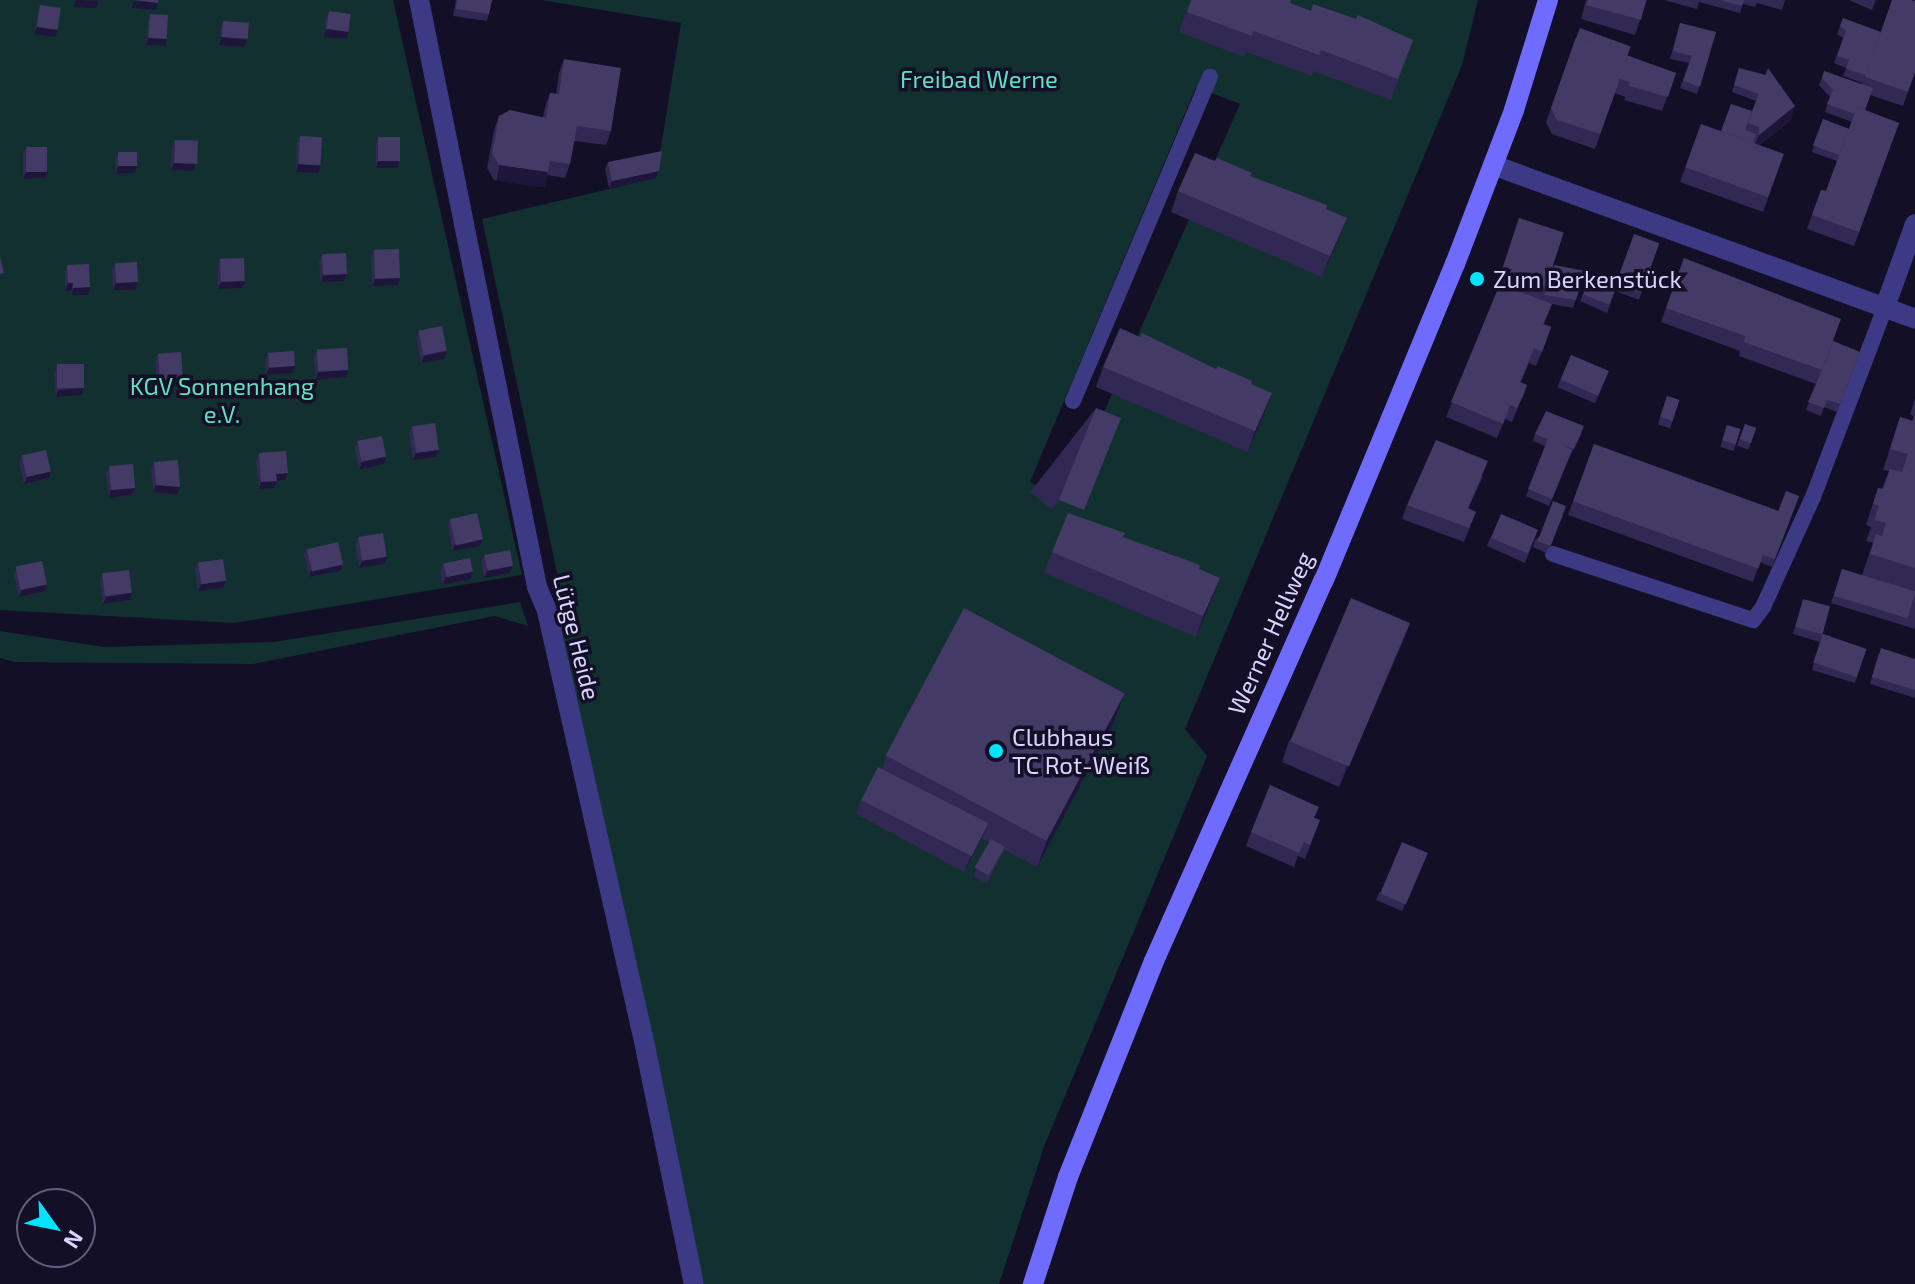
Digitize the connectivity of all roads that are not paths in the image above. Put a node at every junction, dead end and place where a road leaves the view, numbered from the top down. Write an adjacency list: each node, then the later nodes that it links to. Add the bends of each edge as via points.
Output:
1 (419, 0): 10 (street, Lütge Heide, via 537,587 547,611)
2 (1548, 0): 4 (main road, Werner Hellweg)
3 (1210, 77): 8 (lane)
4 (1493, 165): 6 (street); 11 (main road, Werner Hellweg, via 1324,580 1154,961 1068,1177)
5 (1915, 224): 6 (street)
6 (1885, 307): 7 (street); 9 (lane, via 1813,497 1753,620)
7 (1915, 319)
8 (1073, 401)
9 (1553, 554)
10 (694, 1284)
11 (1033, 1284)

